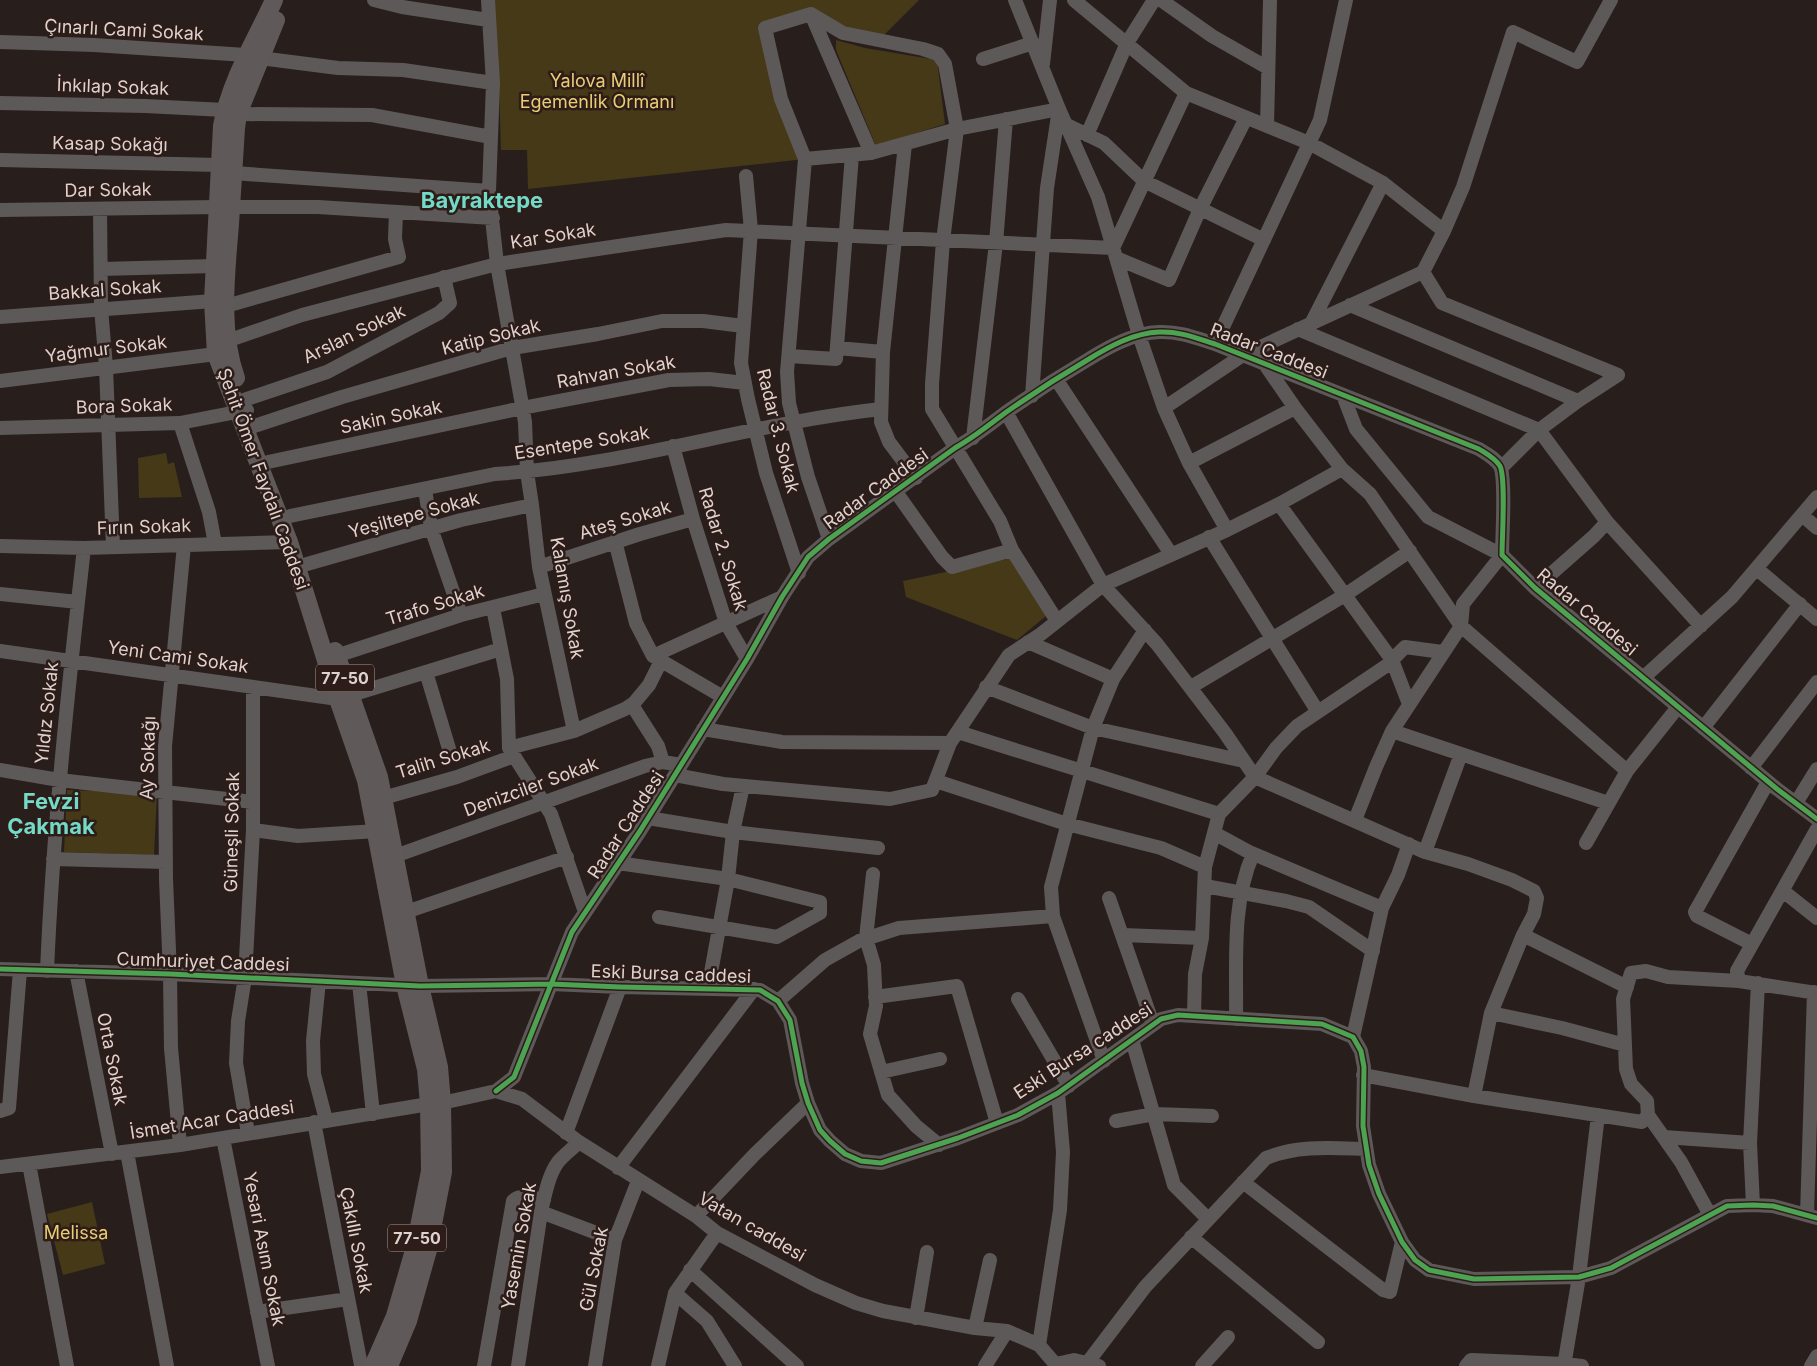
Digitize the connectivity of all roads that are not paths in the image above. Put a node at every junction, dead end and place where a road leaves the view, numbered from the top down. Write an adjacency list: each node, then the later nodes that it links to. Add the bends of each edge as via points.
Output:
1 (274, 0): 18 (main road, Şehit Ömer Faydalı Caddesi / 77-50)
2 (285, 0): 18 (main road, Şehit Ömer Faydalı Caddesi / 77-50)
3 (374, 0): 14 (street)
4 (488, 0): 14 (street, Kalamış Sokak)
5 (1015, 0): 16 (street)
6 (1050, 0): 20 (street)
7 (1074, 0): 17 (street)
8 (1154, 0): 17 (street)
9 (1162, 0): 21 (street, via 1212,36)
10 (1270, 0): 21 (street)
11 (1346, 0): 35 (street, via 1326,97)
12 (1611, 0): 52 (street, via 1577,62 1513,32 1464,187)
13 (811, 14): 31 (street, via 843,33 923,48 938,54 945,64); 36 (street); 38 (street, via 765,28 781,99)
14 (488, 20): 22 (street, Kalamış Sokak)
15 (0, 42): 18 (street, Çınarlı Cami Sokak, via 94,45)
16 (1033, 43): 19 (street); 20 (street)
17 (1127, 43): 23 (street); 32 (street)
18 (253, 57): 22 (street, Çınarlı Cami Sokak, via 338,68 403,70); 26 (main road, Şehit Ömer Faydalı Caddesi / 77-50)
19 (983, 59)
20 (1043, 66): 25 (street)
21 (1268, 68): 30 (street)
22 (493, 83): 33 (street, Kalamış Sokak)
23 (1186, 93): 27 (street); 42 (street)
24 (0, 103): 26 (street, İnkılap Sokak, via 145,106)
25 (1059, 109): 28 (street); 29 (street); 59 (street, via 1047,188)
26 (232, 112): 33 (street, İnkılap Sokak, via 372,115); 40 (main road, Şehit Ömer Faydalı Caddesi / 77-50)
27 (1246, 118): 30 (street); 47 (street)
28 (1006, 119): 31 (street); 58 (street)
29 (1065, 124): 32 (street); 60 (street, via 1098,197)
30 (1267, 126): 35 (street)
31 (957, 129): 34 (street); 56 (street)
32 (1087, 135): 42 (street, via 1104,143)
33 (491, 137): 44 (street, Kalamış Sokak)
34 (905, 144): 36 (street); 55 (street)
35 (1309, 144): 43 (street); 57 (street)
36 (871, 153): 37 (street)
37 (852, 155): 38 (street); 54 (street)
38 (805, 159): 53 (street)
39 (0, 160): 40 (street, Kasap Sokağı)
40 (226, 169): 44 (street, Kasap Sokağı); 45 (main road, Şehit Ömer Faydalı Caddesi / 77-50)
41 (746, 176): 51 (street, Radar 3. Sokak)
42 (1144, 180): 47 (street); 60 (street)
43 (1383, 184): 52 (street); 70 (street)
44 (489, 191): 50 (street, Kalamış Sokak)
45 (224, 207): 46 (street, Dar Sokak); 49 (street, Dar Sokak); 62 (main road, Şehit Ömer Faydalı Caddesi / 77-50); 66 (main road, Şehit Ömer Faydalı Caddesi / 77-50)
46 (100, 209): 48 (street, Dar Sokak); 63 (street)
47 (1200, 209): 57 (street); 60 (street, via 1169,280)
48 (0, 210)
49 (396, 212): 50 (street, Dar Sokak); 66 (street, Bakkal Sokak, via 395,239 399,257)
50 (493, 218): 61 (street, Kalamış Sokak)
51 (750, 230): 53 (street, Kar Sokak); 61 (street, Kar Sokak, via 683,235); 71 (street, Radar 3. Sokak)
52 (1444, 231): 64 (street)
53 (799, 234): 54 (street, Kar Sokak); 80 (street)
54 (847, 236): 55 (street, Kar Sokak); 77 (street)
55 (895, 239): 56 (street, Kar Sokak); 78 (street)
56 (943, 240): 58 (street, Kar Sokak); 103 (street, via 932,409)
57 (1264, 240): 74 (street)
58 (996, 243): 59 (street, Kar Sokak); 101 (street)
59 (1043, 245): 60 (street, Kar Sokak); 87 (street)
60 (1115, 253): 73 (street)
61 (498, 264): 65 (street, Kar Sokak); 76 (street, Kalamış Sokak)
62 (215, 266): 63 (street); 66 (main road, Şehit Ömer Faydalı Caddesi / 77-50)
63 (101, 269): 68 (street)
64 (1423, 272): 67 (street); 88 (street, via 1442,304 1618,376)
65 (444, 277): 75 (street, Kar Sokak, via 302,314); 93 (street, Arslan Sokak, via 450,303 439,312)
66 (219, 304): 68 (street, Bakkal Sokak); 75 (main road, Şehit Ömer Faydalı Caddesi / 77-50)
67 (1350, 305): 70 (street); 88 (street)
68 (102, 308): 69 (street, Bakkal Sokak); 82 (street)
69 (0, 317)
70 (1312, 322): 72 (street)
71 (743, 326): 76 (street, Katip Sokak, via 703,321 662,321); 85 (street, Radar 3. Sokak, via 741,364)
72 (1298, 329): 79 (street); 100 (street)
73 (1139, 335): 74 (street, Radar Caddesi, via 1176,332); 83 (street, Radar Caddesi, via 1113,345); 90 (street)
74 (1215, 344): 79 (street, Radar Caddesi)
75 (221, 347): 82 (street, Yağmur Sokak); 93 (main road, Şehit Ömer Faydalı Caddesi / 77-50, via 232,365)
76 (512, 348): 89 (street, Kalamış Sokak); 93 (street, Katip Sokak, via 342,397)
77 (837, 348): 78 (street); 80 (street, via 836,359)
78 (883, 352): 92 (street)
79 (1243, 355): 81 (street, Radar Caddesi); 90 (street)
80 (789, 356): 95 (street, via 788,403)
81 (1264, 363): 86 (street, Radar Caddesi); 91 (street)
82 (106, 367): 84 (street, Yağmur Sokak); 97 (street)
83 (1056, 380): 87 (street, Radar Caddesi); 133 (street)
84 (0, 381)
85 (745, 383): 89 (street, Rahvan Sokak, via 709,379 669,380); 99 (street, Radar 3. Sokak)
86 (1343, 395): 106 (street, Radar Caddesi, via 1479,449 1494,458); 134 (street, Radar Caddesi, via 1356,429 1428,517)
87 (1032, 396): 94 (street, Radar Caddesi)
88 (1578, 401): 100 (street)
89 (522, 408): 104 (street, Sakin Sokak); 108 (street, Kalamış Sokak)
90 (1164, 408): 105 (street)
91 (1295, 408): 105 (street); 107 (street)
92 (881, 409): 95 (street, Esentepe Sokak); 109 (street, via 881,422 889,442)
93 (246, 412): 96 (street, Bora Sokak); 104 (main road, Şehit Ömer Faydalı Caddesi / 77-50); 125 (main road, Şehit Ömer Faydalı Caddesi / 77-50)
94 (1006, 412): 101 (street, Radar Caddesi); 139 (street)
95 (794, 421): 99 (street, Esentepe Sokak); 123 (street, via 808,477)
96 (180, 424): 97 (street, Bora Sokak); 126 (street, via 209,512)
97 (108, 426): 98 (street, Bora Sokak); 129 (street)
98 (0, 428)
99 (756, 430): 102 (street, Esentepe Sokak); 138 (street, Radar 3. Sokak, via 766,473)
100 (1539, 430): 106 (street); 118 (street)
101 (973, 438): 103 (street, Radar Caddesi)
102 (673, 446): 108 (street, Esentepe Sokak); 117 (street, Radar 2. Sokak)
103 (955, 448): 109 (street, Radar Caddesi); 131 (street, via 1000,521)
104 (268, 462): 116 (main road, Şehit Ömer Faydalı Caddesi / 77-50)
105 (1189, 463): 121 (street)
106 (1501, 468): 134 (street)
107 (1342, 469): 114 (street); 132 (street, via 1370,494)
108 (526, 472): 110 (street, Esentepe Sokak, via 495,474); 113 (street, Kalamış Sokak)
109 (916, 478): 111 (street, Radar Caddesi)
110 (425, 489): 116 (street, Esentepe Sokak); 119 (street)
111 (896, 492): 123 (street, Radar Caddesi); 131 (street, via 952,567)
112 (1817, 497): 115 (street)
113 (532, 504): 119 (street, Yeşiltepe Sokak); 136 (street, Kalamış Sokak)
114 (1279, 504): 121 (street); 143 (street)
115 (1802, 515): 120 (street); 137 (street)
116 (290, 516): 135 (main road, Şehit Ömer Faydalı Caddesi / 77-50)
117 (693, 520): 124 (street, Ateş Sokak); 151 (street, Radar 2. Sokak)
118 (1607, 522): 140 (street); 153 (street)
119 (431, 528): 135 (street, Yeşiltepe Sokak); 148 (street)
120 (1817, 528)
121 (1227, 530): 122 (street)
122 (1209, 537): 133 (street); 155 (street)
123 (829, 539): 138 (street, Radar Caddesi, via 808,557)
124 (615, 541): 136 (street, Ateş Sokak); 161 (street, via 636,623)
125 (289, 542): 126 (street, Fırın Sokak); 173 (main road, Şehit Ömer Faydalı Caddesi / 77-50)
126 (214, 544): 127 (street, Fırın Sokak)
127 (184, 545): 129 (street, Fırın Sokak); 166 (street, Ay Sokağı)
128 (0, 546): 130 (street, Fırın Sokak)
129 (113, 547): 130 (street, Fırın Sokak)
130 (84, 548): 145 (street, Yıldız Sokak)
131 (1012, 550): 150 (street)
132 (1410, 552): 143 (street); 152 (street)
133 (1171, 554): 139 (street)
134 (1502, 555): 140 (street, Radar Caddesi); 152 (street, via 1463,604)
135 (306, 564): 160 (main road, Şehit Ömer Faydalı Caddesi / 77-50)
136 (539, 567): 142 (street, Kalamış Sokak)
137 (1757, 570): 146 (street); 153 (street)
138 (799, 573): 144 (street, Radar Caddesi)
139 (1103, 585): 150 (street); 154 (street)
140 (1535, 588): 167 (street, Radar Caddesi)
141 (0, 594): 145 (street)
142 (544, 594): 147 (street, Trafo Sokak); 182 (street, Kalamış Sokak)
143 (1345, 596): 155 (street); 164 (street)
144 (782, 597): 151 (street); 162 (street, Radar Caddesi)
145 (78, 602): 163 (street, Yıldız Sokak)
146 (1800, 604): 149 (street); 180 (street)
147 (493, 608): 148 (street, Trafo Sokak); 157 (street)
148 (461, 614): 160 (street, Trafo Sokak)
149 (1817, 619)
150 (1057, 621): 156 (street)
151 (726, 623): 161 (street); 162 (street, Radar 2. Sokak)
152 (1460, 626): 159 (street); 194 (street)
153 (1701, 626): 167 (street)
154 (1145, 630): 168 (street); 172 (street)
155 (1272, 640): 172 (street); 178 (street)
156 (1028, 642): 168 (street); 171 (street, via 1008,655)
157 (501, 649): 165 (street); 186 (street, via 507,679)
158 (0, 651): 163 (street, Yeni Cami Sokak)
159 (1442, 652): 164 (street, via 1405,647); 175 (street)
160 (336, 656): 173 (main road, Şehit Ömer Faydalı Caddesi / 77-50)
161 (657, 658): 174 (street); 176 (street, via 649,685)
162 (746, 659): 174 (street, Radar Caddesi)
163 (72, 660): 166 (street, Yeni Cami Sokak); 197 (street, Yıldız Sokak)
164 (1392, 660): 175 (street); 178 (street)
165 (426, 672): 173 (street); 185 (street)
166 (171, 675): 170 (street, Yeni Cami Sokak); 201 (street, Ay Sokağı)
167 (1643, 678): 177 (street, Radar Caddesi)
168 (1113, 679): 179 (street)
169 (1817, 682): 190 (street)
170 (253, 687): 173 (street, Yeni Cami Sokak); 203 (street, Güneşli Sokak)
171 (986, 687): 179 (street); 184 (street)
172 (1191, 688): 188 (street)
173 (344, 697): 202 (main road, Şehit Ömer Faydalı Caddesi / 77-50, via 379,776); 214 (main road, Şehit Ömer Faydalı Caddesi / 77-50)
174 (723, 697): 181 (street, Radar Caddesi)
175 (1409, 704): 183 (street)
176 (632, 705): 182 (street, Talih Sokak); 189 (street, via 658,746)
177 (1678, 707): 180 (street, Radar Caddesi); 194 (street)
178 (1318, 712): 196 (street, via 1297,726)
179 (1093, 728): 188 (street); 195 (street)
180 (1703, 728): 190 (street, Radar Caddesi)
181 (703, 729): 184 (street, via 782,742); 193 (street, Radar Caddesi)
182 (574, 730): 186 (street, Talih Sokak)
183 (1392, 731): 187 (street); 210 (street)
184 (954, 738): 195 (street); 198 (street)
185 (450, 752)
186 (512, 752): 202 (street, Talih Sokak, via 457,777); 204 (street)
187 (1461, 754): 206 (street); 220 (street)
188 (1244, 761): 196 (street)
189 (663, 762): 193 (street, Denizciler Sokak); 204 (street, Denizciler Sokak)
190 (1751, 768): 199 (street, Radar Caddesi)
191 (1817, 769): 205 (street)
192 (0, 770): 197 (street)
193 (678, 770): 200 (street, Denizciler Sokak); 208 (street, Radar Caddesi)
194 (1627, 771): 206 (street)
195 (1081, 772): 207 (street); 211 (street)
196 (1255, 777): 207 (street); 210 (street)
197 (59, 780): 201 (street); 224 (street, Yıldız Sokak)
198 (936, 781): 200 (street, Denizciler Sokak, via 932,790 890,799); 211 (street)
199 (1768, 782): 205 (street, Radar Caddesi); 245 (street, via 1695,912 1697,916)
200 (743, 786): 215 (street)
201 (165, 791): 203 (street); 225 (street, Ay Sokağı)
202 (383, 798): 222 (main road, Şehit Ömer Faydalı Caddesi / 77-50)
203 (253, 802): 213 (street, Güneşli Sokak)
204 (544, 803): 222 (street, Denizciler Sokak); 223 (street)
205 (1796, 803): 209 (street, Radar Caddesi)
206 (1608, 804): 217 (street)
207 (1219, 814): 216 (street)
208 (648, 818): 215 (street); 226 (street, Radar Caddesi)
209 (1817, 819)
210 (1355, 820): 218 (street)
211 (1068, 824): 227 (street, via 1161,848); 237 (street, via 1051,887)
212 (1817, 829): 231 (street)
213 (253, 830): 214 (street, via 298,836); 252 (street, Güneşli Sokak)
214 (377, 831): 258 (main road, Şehit Ömer Faydalı Caddesi / 77-50)
215 (733, 832): 219 (street); 229 (street)
216 (1214, 833): 221 (street); 227 (street)
217 (1586, 843)
218 (1409, 844): 220 (street); 234 (street)
219 (878, 848)
220 (1424, 852): 242 (street, via 1468,864 1534,891 1537,898 1534,914)
221 (1253, 854): 232 (street); 234 (street)
222 (395, 856): 235 (main road, Şehit Ömer Faydalı Caddesi / 77-50)
223 (567, 856): 235 (street); 236 (street)
224 (53, 859): 225 (street); 250 (street, Yıldız Sokak)
225 (166, 862): 251 (street, Ay Sokağı)
226 (618, 863): 229 (street); 236 (street, Radar Caddesi)
227 (1205, 867): 230 (street)
228 (873, 874): 243 (street)
229 (728, 880): 240 (street); 240 (street, via 820,902 820,913 777,937)
230 (1204, 886): 232 (street); 244 (street)
231 (1782, 890): 239 (street); 245 (street)
232 (1241, 893): 246 (street, via 1309,907); 269 (street)
233 (1109, 898): 241 (street)
234 (1382, 908): 246 (street)
235 (406, 912): 258 (main road, Şehit Ömer Faydalı Caddesi / 77-50)
236 (585, 912): 257 (street, Radar Caddesi, via 572,932)
237 (1053, 916): 243 (street, via 899,928); 275 (street)
238 (659, 918): 240 (street)
239 (1817, 918)
240 (719, 927): 261 (street)
241 (1122, 935): 244 (street); 270 (street)
242 (1523, 935): 260 (street); 267 (street)
243 (866, 938): 264 (street, via 874,965); 266 (street, via 825,960)
244 (1202, 938): 268 (street, via 1195,974)
245 (1752, 944): 254 (street, via 1737,971)
246 (1373, 951): 271 (street)
247 (0, 970): 248 (street, Cumhuriyet Caddesi)
248 (20, 970): 250 (street, Cumhuriyet Caddesi); 285 (street, via 9,1108)
249 (76, 971): 250 (street, Cumhuriyet Caddesi); 251 (street, Cumhuriyet Caddesi); 304 (street, Orta Sokak)
250 (47, 972)
251 (170, 974): 252 (street, Cumhuriyet Caddesi); 300 (street, Ay Sokağı, via 171,1048)
252 (245, 977): 253 (street, Cumhuriyet Caddesi); 294 (street, Güneşli Sokak, via 236,1063)
253 (319, 981): 255 (street, Cumhuriyet Caddesi); 291 (street, Çakıllı Sokak, via 312,1041)
254 (1739, 981): 256 (street); 260 (street, via 1668,977 1646,971 1631,973)
255 (359, 983): 258 (street, Cumhuriyet Caddesi); 286 (street)
256 (1758, 983): 263 (street); 299 (street)
257 (551, 984): 258 (street, Eski Bursa caddesi); 259 (street, Eski Bursa caddesi); 278 (street, Radar Caddesi)
258 (412, 986): 284 (main road, Şehit Ömer Faydalı Caddesi / 77-50, via 439,1067)
259 (620, 987): 261 (street, Eski Bursa caddesi); 295 (street)
260 (1627, 987): 273 (street, via 1623,999)
261 (708, 989): 262 (street, Eski Bursa caddesi)
262 (754, 989): 266 (street, Eski Bursa caddesi); 307 (street)
263 (1815, 993): 314 (street)
264 (875, 997): 276 (street, via 870,1034); 293 (street, via 957,986)
265 (1018, 1000): 279 (street)
266 (778, 1001): 283 (street, Eski Bursa caddesi, via 790,1020)
267 (1491, 1013): 273 (street); 281 (street)
268 (1194, 1016): 269 (street, Eski Bursa caddesi); 270 (street, Eski Bursa caddesi, via 1178,1015)
269 (1236, 1019): 271 (street, Eski Bursa caddesi, via 1322,1024)
270 (1153, 1024): 272 (street, Eski Bursa caddesi)
271 (1353, 1037): 277 (street, via 1361,1051)
272 (1132, 1040): 275 (street, Eski Bursa caddesi); 287 (street)
273 (1625, 1045): 289 (street, via 1626,1069 1631,1084 1647,1102)
274 (940, 1059): 276 (street)
275 (1104, 1061): 279 (street, Eski Bursa caddesi)
276 (881, 1072): 301 (street, via 888,1095 916,1126)
277 (1363, 1075): 281 (street); 302 (street)
278 (514, 1077): 280 (street); 282 (street)
279 (1063, 1089): 293 (street, Eski Bursa caddesi, via 1018,1116); 332 (street, via 1060,1210)
280 (496, 1091): 282 (street, Vatan caddesi); 284 (street, Vatan caddesi)
281 (1474, 1096): 288 (street)
282 (522, 1099): 295 (street, Vatan caddesi)
283 (808, 1103): 301 (street, Eski Bursa caddesi, via 820,1130 830,1141 861,1161 881,1163); 313 (street)
284 (436, 1104): 286 (street, İsmet Acar Caddesi); 340 (main road, Şehit Ömer Faydalı Caddesi / 77-50, via 444,1172 430,1240 408,1321)
285 (0, 1111)
286 (373, 1114): 291 (street, İsmet Acar Caddesi)
287 (1154, 1114): 290 (street); 292 (street); 315 (street, via 1174,1185)
288 (1598, 1115): 289 (street, via 1642,1122); 323 (street)
289 (1648, 1115): 296 (street)
290 (1212, 1116)
291 (320, 1121): 294 (street, İsmet Acar Caddesi); 325 (street, Çakıllı Sokak)
292 (1116, 1121)
293 (997, 1123): 301 (street, Eski Bursa caddesi)
294 (248, 1133): 297 (street, İsmet Acar Caddesi)
295 (566, 1133): 298 (street, Vatan caddesi)
296 (1664, 1137): 299 (street); 312 (street)
297 (223, 1138): 300 (street, İsmet Acar Caddesi); 326 (street, Yesari Asım Sokak)
298 (579, 1142): 307 (street, Vatan caddesi); 311 (street, Yasemin Sokak, via 551,1174)
299 (1750, 1142): 310 (street)
300 (180, 1145): 303 (street, İsmet Acar Caddesi)
301 (939, 1145)
302 (1365, 1149): 309 (street, via 1282,1151 1266,1158); 319 (street, via 1379,1194)
303 (127, 1152): 304 (street, İsmet Acar Caddesi); 338 (street)
304 (112, 1154): 305 (street, İsmet Acar Caddesi)
305 (30, 1164): 306 (street, İsmet Acar Caddesi); 337 (street)
306 (0, 1168)
307 (618, 1168): 308 (street, Vatan caddesi)
308 (638, 1181): 313 (street, Vatan caddesi); 318 (street, Gül Sokak)
309 (1243, 1182): 315 (street); 319 (street, via 1382,1290 1390,1292)
310 (1753, 1205): 312 (street, via 1727,1206); 314 (street, via 1773,1206)
311 (543, 1206): 318 (street); 341 (street, via 524,1196 513,1201); 342 (street, Yasemin Sokak)
312 (1710, 1215): 323 (street, via 1611,1268)
313 (696, 1216): 316 (street, Vatan caddesi)
314 (1812, 1217)
315 (1208, 1219): 317 (street)
316 (717, 1232): 322 (street); 327 (street, Vatan caddesi, via 834,1294 883,1311)
317 (1191, 1237): 331 (street); 334 (street, via 1145,1287)
318 (615, 1240): 343 (street, Gül Sokak)
319 (1402, 1242): 323 (street, via 1415,1260 1429,1270 1474,1280)
320 (927, 1252): 327 (street)
321 (990, 1260): 328 (street)
322 (690, 1270): 324 (street); 346 (street)
323 (1579, 1277): 336 (street)
324 (675, 1293): 344 (street); 345 (street, via 706,1321)
325 (348, 1299): 326 (street); 340 (street, Çakıllı Sokak)
326 (257, 1312): 339 (street, Yesari Asım Sokak)
327 (916, 1318): 328 (street, Vatan caddesi)
328 (975, 1328): 329 (street, Vatan caddesi)
329 (1007, 1331): 332 (street, Vatan caddesi); 347 (street)
330 (1228, 1337): 348 (street)
331 (1318, 1342)
332 (1039, 1345): 335 (street, Vatan caddesi)
333 (1817, 1356): 351 (street)
334 (1094, 1364): 335 (street, via 1074,1360)
335 (1057, 1365)
336 (1564, 1365): 349 (street, via 1470,1360); 350 (street)
337 (67, 1366)
338 (167, 1366)
339 (268, 1366)
340 (369, 1366)
341 (484, 1366)
342 (518, 1366)
343 (595, 1366)
344 (658, 1366)
345 (735, 1366)
346 (797, 1366)
347 (985, 1366)
348 (1202, 1366)
349 (1466, 1366)
350 (1582, 1366)
351 (1811, 1366)

